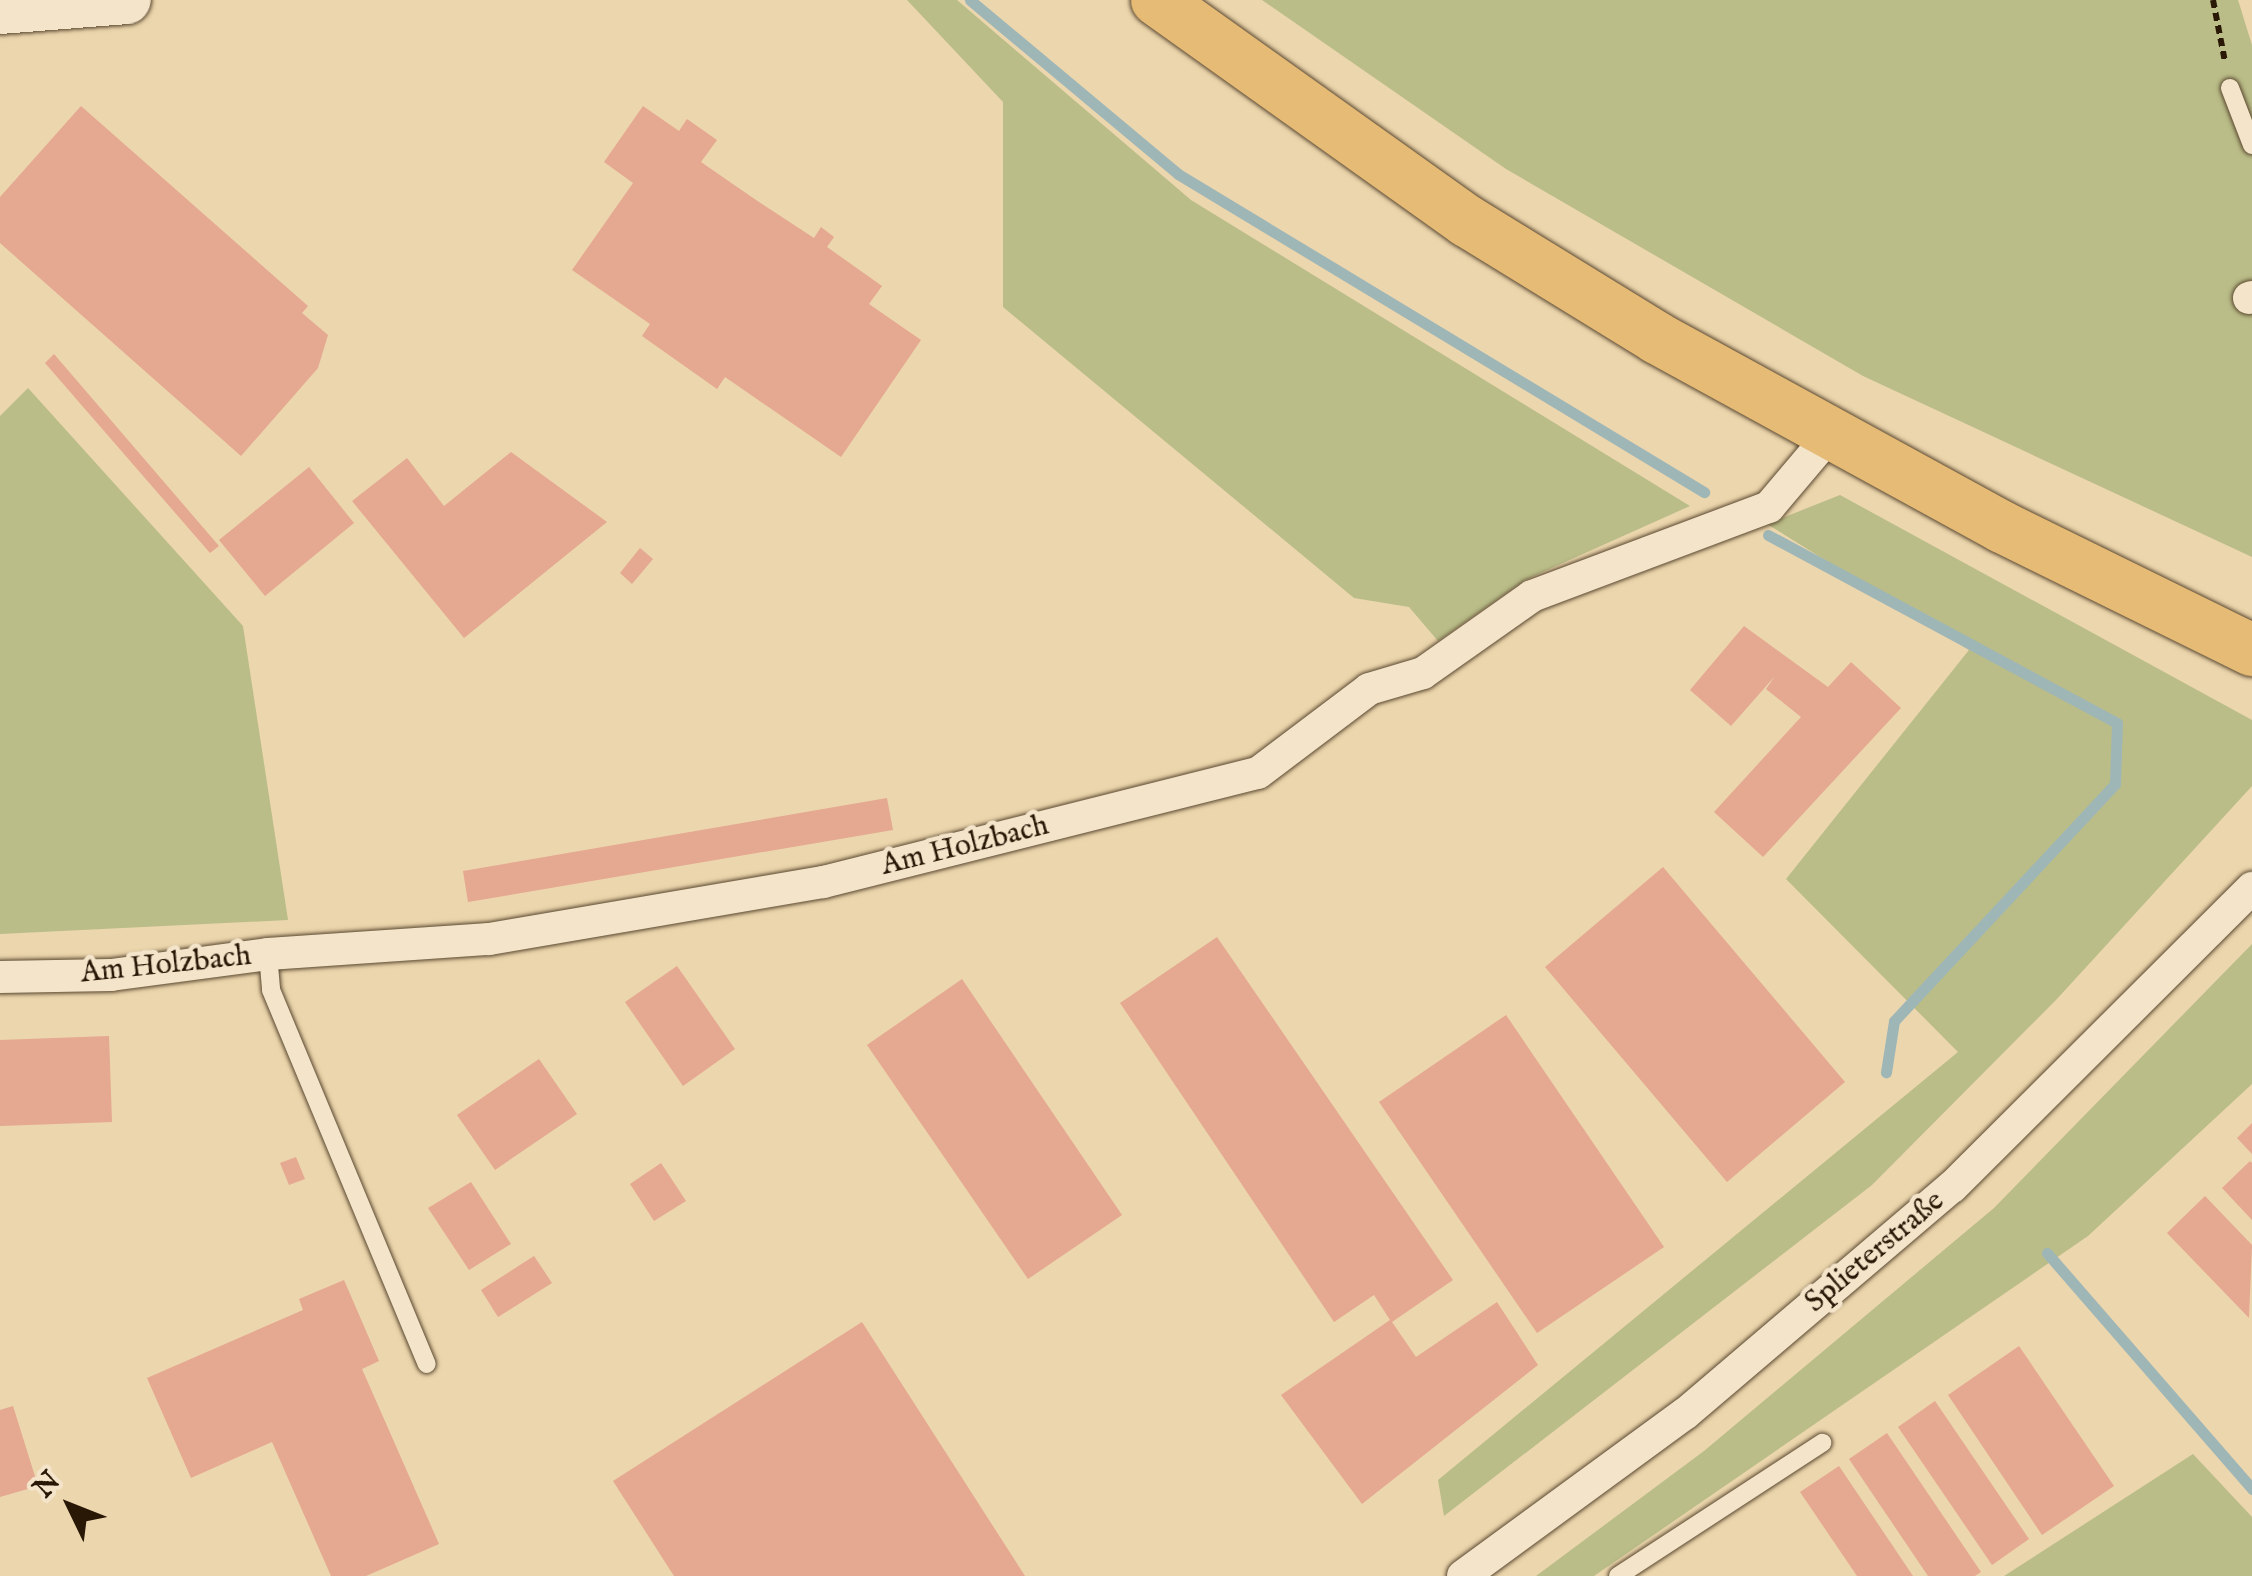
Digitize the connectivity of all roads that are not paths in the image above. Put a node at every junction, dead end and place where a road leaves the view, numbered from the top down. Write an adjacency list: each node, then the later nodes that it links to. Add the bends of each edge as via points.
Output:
1 (127, 0): 3 (street)
2 (1156, 0): 6 (main road, via 1467,221)
3 (0, 10)
4 (2230, 88): 5 (lane)
5 (2252, 145)
6 (1829, 436): 7 (main road); 9 (street, Am Holzbach, via 1769,507 1532,596 1423,673 1369,689 1258,773 823,882 490,939)
7 (2252, 650)
8 (2252, 888): 13 (street, Splieterstraße, via 1952,1187 1686,1413)
9 (268, 954): 10 (street, Am Holzbach, via 111,975); 11 (lane, via 271,990)
10 (0, 977)
11 (427, 1364)
12 (1822, 1443): 14 (lane)
13 (1463, 1576)
14 (1618, 1576)

